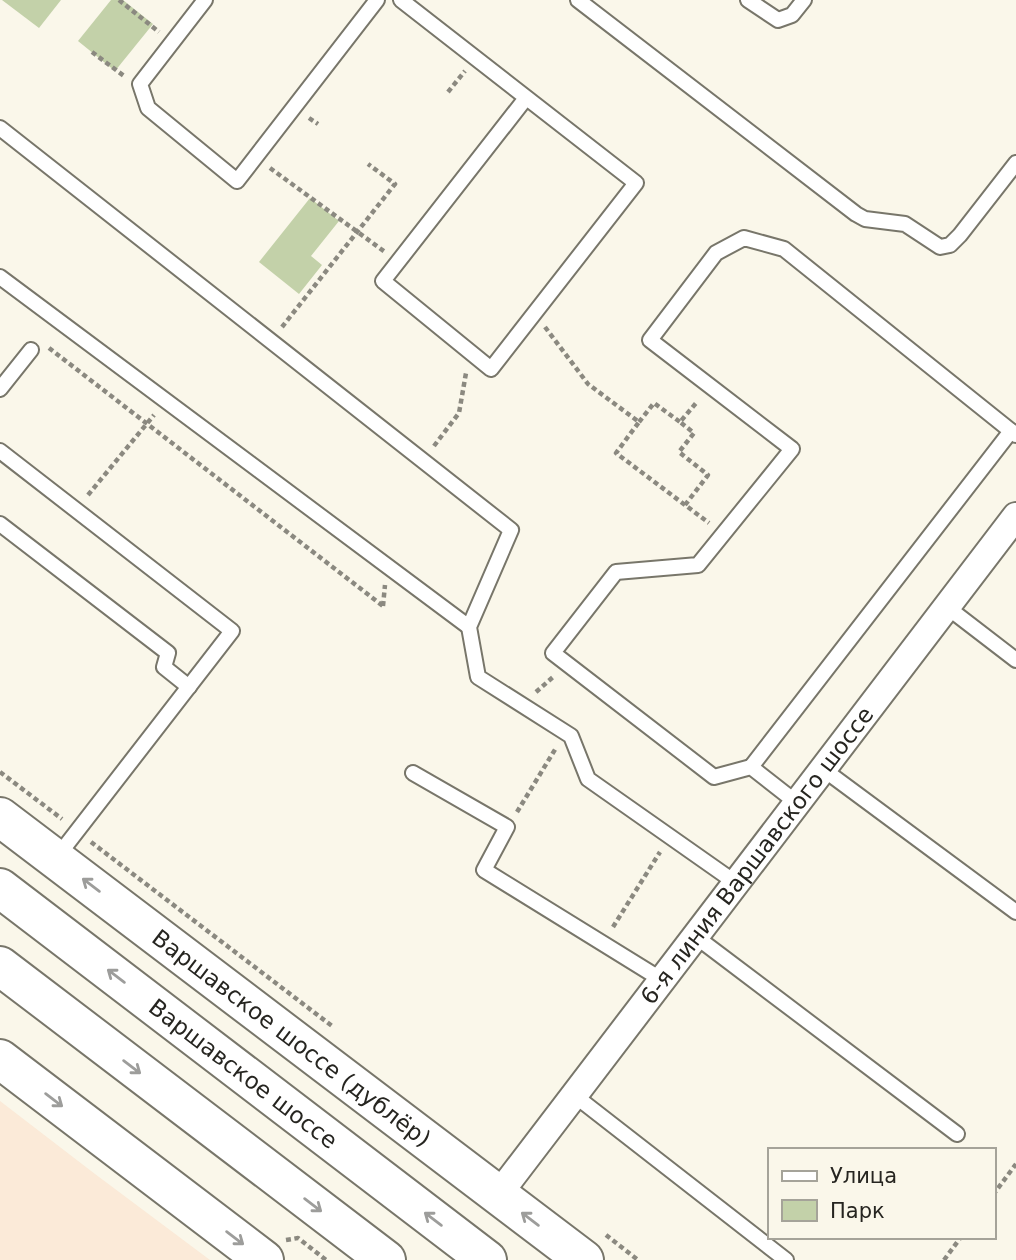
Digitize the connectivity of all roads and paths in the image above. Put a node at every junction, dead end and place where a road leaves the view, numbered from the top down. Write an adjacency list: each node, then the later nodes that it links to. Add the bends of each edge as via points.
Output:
1 (119, 0): 8 (path)
2 (205, 0): 10 (lane)
3 (377, 0): 10 (lane, via 237,181 148,108)
4 (401, 0): 11 (lane)
5 (580, 0): 13 (lane, via 865,219 905,224 940,247 950,245)
6 (748, 0): 7 (lane, via 778,20 792,15)
7 (804, 0)
8 (151, 25)
9 (92, 52): 10 (path)
10 (140, 84)
11 (526, 98): 17 (lane); 20 (lane, via 636,183)
12 (0, 128): 39 (lane, via 512,530)
13 (1016, 163)
14 (368, 164): 16 (path, via 395,184)
15 (277, 173): 16 (path)
16 (358, 232): 17 (path); 19 (path)
17 (398, 262): 22 (lane, via 383,281)
18 (0, 277): 24 (lane)
19 (294, 313)
20 (535, 314): 22 (lane, via 491,369); 26 (path, via 588,384)
21 (35, 345): 23 (lane); 28 (path)
22 (470, 352): 30 (path, via 459,413)
23 (0, 388)
24 (166, 401): 28 (path); 39 (lane)
25 (696, 402): 27 (path)
26 (639, 422): 27 (path, via 654,403); 32 (path, via 616,453)
27 (680, 422): 32 (path, via 694,433 679,452 708,475)
28 (147, 424): 33 (path); 37 (path)
29 (1014, 433): 36 (lane, via 784,249 744,238 716,253 650,340 792,449); 45 (lane)
30 (443, 434)
31 (0, 450): 33 (lane)
32 (685, 505): 36 (path)
33 (76, 510): 42 (lane, via 232,631 210,649)
34 (1016, 516): 38 (street, 6-я линия Варшавского шоссе)
35 (0, 524): 42 (lane, via 168,653 164,667)
36 (723, 534): 41 (lane, via 698,565 615,572 553,653)
37 (383, 606)
38 (947, 607): 40 (lane); 46 (street, 6-я линия Варшавского шоссе)
39 (470, 627): 43 (lane, via 478,677)
40 (1016, 660)
41 (567, 664): 43 (path); 45 (lane, via 714,778)
42 (189, 687): 53 (lane)
43 (522, 706): 44 (lane)
44 (566, 733): 51 (path); 52 (lane, via 588,779)
45 (751, 767): 49 (lane)
46 (823, 769): 49 (street, 6-я линия Варшавского шоссе); 56 (lane)
47 (0, 772): 53 (path)
48 (413, 773): 51 (lane)
49 (797, 803): 54 (street, 6-я линия Варшавского шоссе)
50 (0, 817): 53 (main road, Варшавское шоссе (дублёр))
51 (507, 827): 58 (lane, via 484,870)
52 (670, 836): 54 (lane); 58 (path)
53 (66, 845): 61 (path); 67 (main road, Варшавское шоссе (дублёр), one-way to 53)
54 (736, 883): 57 (street, 6-я линия Варшавского шоссе)
55 (0, 888): 74 (main road, Варшавское шоссе, one-way to 55)
56 (1016, 912)
57 (695, 936): 60 (street, 6-я линия Варшавского шоссе); 64 (lane)
58 (602, 944): 60 (lane)
59 (0, 966): 73 (main road, one-way to 73)
60 (662, 980): 63 (street, 6-я линия Варшавского шоссе)
61 (336, 1028)
62 (0, 1059): 71 (main road, one-way to 71)
63 (574, 1095): 67 (street, 6-я линия Варшавского шоссе); 76 (lane)
64 (957, 1134)
65 (1016, 1164): 66 (path)
66 (995, 1192)
67 (498, 1195): 70 (main road, Варшавское шоссе (дублёр), one-way to 67)
68 (298, 1238): 72 (path)
69 (960, 1239): 77 (path)
70 (591, 1245): 75 (path)
71 (264, 1260)
72 (326, 1260)
73 (386, 1260)
74 (487, 1260)
75 (638, 1260)
76 (786, 1260)
77 (944, 1260)

